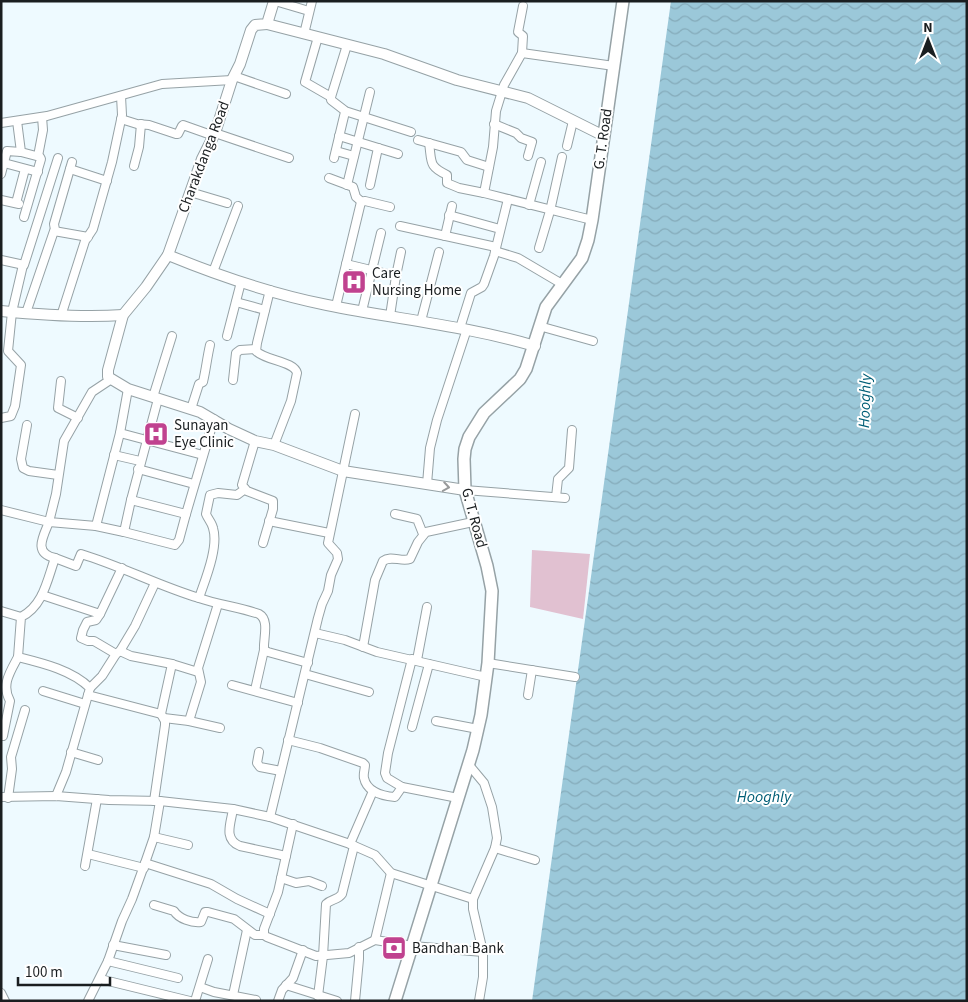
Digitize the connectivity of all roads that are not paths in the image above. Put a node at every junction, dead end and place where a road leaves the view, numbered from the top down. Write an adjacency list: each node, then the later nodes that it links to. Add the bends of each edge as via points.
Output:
1 (275, 1): 5 (street); 6 (street)
2 (312, 1): 5 (street)
3 (623, 1): 11 (main road, G. T. Road)
4 (523, 6): 10 (street, via 518,32 523,36)
5 (309, 11): 7 (street)
6 (267, 24): 7 (street); 12 (street, Charakdanga Road, via 255,25 251,30)
7 (304, 34): 8 (street)
8 (318, 37): 9 (street); 17 (street, via 305,82)
9 (347, 45): 14 (street); 17 (street)
10 (522, 53): 11 (street); 14 (street)
11 (614, 66): 30 (main road, G. T. Road)
12 (233, 78): 15 (street); 16 (street, via 162,84); 28 (street, Charakdanga Road)
13 (370, 92): 20 (street)
14 (501, 92): 23 (street, via 535,101); 26 (street)
15 (286, 94)
16 (120, 96): 19 (street); 21 (street)
17 (331, 97): 18 (street)
18 (344, 111): 20 (street); 29 (street)
19 (42, 117): 22 (street); 38 (street, via 43,132)
20 (364, 117): 27 (street); 32 (street)
21 (122, 119): 25 (street); 52 (street)
22 (17, 121): 24 (street); 36 (street)
23 (573, 121): 30 (street); 34 (street)
24 (1, 123)
25 (141, 124): 28 (street, via 176,134 183,125); 46 (street)
26 (494, 124): 40 (street, via 532,142); 47 (street)
27 (411, 132)
28 (215, 135): 43 (street); 55 (street, Charakdanga Road)
29 (340, 136): 32 (street); 39 (street, via 335,154)
30 (604, 136): 70 (main road, G. T. Road)
31 (418, 140): 33 (street)
32 (357, 141): 35 (street); 39 (street)
33 (429, 143): 47 (street, via 461,152 467,160); 56 (street, via 432,166 447,175 448,183)
34 (568, 146)
35 (378, 148): 37 (street); 54 (street)
36 (22, 152): 38 (street); 45 (street, via 8,150)
37 (398, 154)
38 (38, 156): 49 (street, via 41,159)
39 (354, 156): 53 (street)
40 (528, 156)
41 (562, 156): 67 (street)
42 (58, 158): 84 (street)
43 (289, 158)
44 (541, 162): 62 (street)
45 (4, 163): 48 (street); 50 (street)
46 (134, 166)
47 (489, 167): 56 (street)
48 (25, 169): 49 (street); 60 (street)
49 (38, 172): 63 (street)
50 (1, 174)
51 (329, 178): 53 (street)
52 (107, 180): 73 (street, via 71,166); 76 (street)
53 (347, 185): 59 (street, via 353,187 356,197)
54 (370, 185)
55 (190, 192): 61 (street); 81 (street, Charakdanga Road)
56 (484, 193): 57 (street)
57 (508, 199): 62 (street); 72 (street)
58 (1, 200): 60 (street)
59 (362, 202): 66 (street); 83 (street)
60 (16, 203): 63 (street)
61 (227, 204)
62 (529, 205): 67 (street)
63 (27, 206): 69 (street)
64 (238, 206): 86 (street)
65 (452, 206): 68 (street)
66 (390, 207)
67 (550, 211): 70 (street); 77 (street)
68 (450, 215): 72 (street); 75 (street)
69 (24, 217)
70 (592, 220): 89 (main road, G. T. Road, via 583,255)
71 (400, 226): 75 (street)
72 (500, 229): 78 (street)
73 (55, 230): 76 (street); 96 (street)
74 (381, 233): 85 (street)
75 (445, 236): 78 (street)
76 (88, 237): 98 (street)
77 (539, 248)
78 (495, 249): 89 (street, via 518,258); 102 (street, via 484,284 471,293)
79 (401, 252): 87 (street)
80 (439, 252): 100 (street)
81 (168, 255): 86 (street); 97 (street, Charakdanga Road)
82 (1, 260): 84 (street)
83 (346, 264): 85 (street); 92 (street)
84 (23, 265): 94 (street)
85 (371, 270): 87 (street); 95 (street)
86 (213, 272): 88 (street)
87 (396, 276): 99 (street)
88 (241, 282): 90 (street); 91 (street)
89 (562, 284): 101 (main road, G. T. Road, via 549,300)
90 (270, 290): 92 (street); 93 (street)
91 (236, 302): 93 (street); 104 (street)
92 (336, 306): 95 (street)
93 (265, 310): 108 (street)
94 (7, 311): 96 (street); 116 (street, via 8,352 21,365 13,414)
95 (362, 311): 99 (street)
96 (26, 313): 98 (street)
97 (123, 314): 98 (street); 109 (street, via 108,370)
98 (61, 316)
99 (390, 316): 100 (street)
100 (421, 321): 102 (street)
101 (539, 326): 105 (street); 107 (main road, G. T. Road)
102 (463, 329): 107 (street); 131 (street, via 430,448)
103 (172, 336): 113 (street)
104 (227, 336)
105 (593, 341)
106 (210, 345): 114 (street, via 203,382 199,384)
107 (535, 346): 133 (main road, G. T. Road, via 520,378 484,413 469,437 464,459)
108 (256, 349): 110 (street, via 236,353); 124 (street, via 262,356 295,367 297,373 291,401)
109 (110, 380): 112 (street); 117 (street, via 92,392)
110 (233, 380)
111 (61, 381): 117 (street, via 58,408)
112 (128, 390): 113 (street); 121 (street)
113 (155, 398): 114 (street); 122 (street)
114 (191, 409): 118 (street)
115 (355, 414): 128 (street)
116 (1, 418)
117 (78, 418): 129 (street, via 64,441)
118 (214, 419): 123 (street); 126 (street)
119 (27, 425): 129 (street, via 21,459 23,468)
120 (572, 430): 134 (street, via 569,468 558,479)
121 (120, 432): 122 (street); 125 (street)
122 (146, 439): 126 (street); 127 (street)
123 (255, 440): 124 (street); 132 (street, via 242,485)
124 (274, 445): 128 (street)
125 (114, 455): 127 (street); 143 (street)
126 (203, 455): 130 (street)
127 (139, 466): 130 (street); 136 (street)
128 (342, 471): 131 (street); 145 (street)
129 (58, 475): 141 (street)
130 (194, 484): 138 (street)
131 (427, 484): 133 (street, one-way to 133)
132 (245, 489): 140 (street, via 273,501); 152 (street, via 237,495 212,494 208,500 206,514 213,526 214,543)
133 (465, 490): 134 (street); 142 (main road, G. T. Road)
134 (556, 497): 135 (street)
135 (566, 498)
136 (131, 500): 138 (street); 144 (street)
137 (1, 510): 141 (street)
138 (186, 514): 144 (street, via 175,544)
139 (395, 514): 146 (street, via 417,519)
140 (269, 521): 145 (street); 147 (street)
141 (49, 522): 143 (street); 148 (street, via 40,542 41,548)
142 (473, 522): 146 (street); 165 (main road, G. T. Road, via 492,592)
143 (96, 526): 144 (street)
144 (124, 532)
145 (329, 533): 158 (street, via 328,543 338,559)
146 (423, 534): 159 (street, via 410,559 383,560 375,580)
147 (263, 543)
148 (55, 558): 149 (street, via 76,566 81,554); 151 (street)
149 (122, 568): 150 (street); 156 (street)
150 (155, 583): 152 (street); 161 (street, via 135,626)
151 (42, 595): 156 (street); 157 (street, via 36,606)
152 (199, 598): 153 (street)
153 (218, 604): 160 (street, via 262,616 265,621); 169 (street)
154 (426, 608): 163 (street)
155 (1, 610): 157 (street)
156 (100, 614): 161 (street, via 96,620 88,622 81,638)
157 (21, 617): 162 (street)
158 (315, 633): 159 (street); 164 (street)
159 (362, 647): 163 (street)
160 (264, 650): 164 (street); 174 (street)
161 (118, 652): 166 (street); 176 (street)
162 (18, 657): 176 (street, via 82,680); 188 (street, via 7,677 6,694 10,701)
163 (414, 660): 167 (street); 196 (street, via 385,773 387,778)
164 (308, 663): 170 (street)
165 (488, 663): 168 (street); 171 (main road, G. T. Road)
166 (172, 664): 169 (street); 182 (street)
167 (429, 664): 171 (street); 185 (street)
168 (532, 670): 172 (street); 178 (street)
169 (198, 672): 183 (street, via 201,682)
170 (305, 674): 177 (street); 179 (street)
171 (486, 677): 187 (main road, G. T. Road)
172 (574, 677)
173 (232, 685): 174 (street)
174 (255, 690): 179 (street)
175 (43, 691): 180 (street)
176 (89, 692): 180 (street); 182 (street)
177 (368, 692)
178 (528, 695)
179 (298, 703): 190 (street)
180 (85, 704): 191 (street)
181 (25, 710): 189 (street)
182 (162, 716): 183 (street); 202 (street, via 165,726)
183 (189, 721): 186 (street)
184 (436, 721): 187 (street)
185 (412, 726)
186 (220, 728)
187 (478, 729): 194 (main road, G. T. Road)
188 (2, 736): 189 (street)
189 (16, 739): 199 (street)
190 (288, 740): 195 (street); 197 (street, via 363,763 364,778)
191 (71, 752): 193 (street); 198 (street)
192 (258, 752): 195 (street, via 260,767)
193 (98, 760)
194 (469, 765): 200 (main road, G. T. Road); 209 (street, via 484,783 490,799 496,826)
195 (281, 771): 204 (street)
196 (402, 787): 197 (street, via 395,796); 200 (street)
197 (373, 791): 208 (street)
198 (56, 796): 199 (street); 201 (street)
199 (5, 797)
200 (458, 798): 217 (main road, G. T. Road)
201 (97, 799): 202 (street); 210 (street)
202 (157, 801): 203 (street); 206 (street)
203 (233, 809): 204 (street); 211 (street, via 229,832 233,843)
204 (270, 817): 205 (street)
205 (293, 824): 208 (street); 211 (street)
206 (154, 837): 207 (street); 213 (street)
207 (188, 844)
208 (352, 845): 215 (street, via 375,855); 231 (street, via 342,894 326,904)
209 (495, 848): 212 (street); 219 (street)
210 (88, 854): 213 (street); 214 (street)
211 (286, 856): 216 (street)
212 (535, 860)
213 (145, 865): 221 (street, via 212,884); 225 (street)
214 (85, 866)
215 (391, 872): 217 (street); 224 (street)
216 (281, 878): 218 (street); 221 (street)
217 (431, 885): 219 (street); 226 (main road, G. T. Road)
218 (322, 886)
219 (473, 899): 229 (street)
220 (154, 906): 222 (street, via 174,911 181,918 198,923 208,912 234,919)
221 (270, 914): 223 (street)
222 (247, 930): 223 (street, via 255,935); 240 (street)
223 (264, 935): 228 (street)
224 (375, 940): 226 (street); 227 (street)
225 (113, 945): 230 (street); 233 (street)
226 (413, 946): 229 (street); 252 (main road, G. T. Road)
227 (359, 947): 231 (street, via 348,953); 251 (street)
228 (303, 950): 231 (street); 236 (street, via 293,978)
229 (483, 952): 253 (street)
230 (166, 955)
231 (323, 956): 241 (street)
232 (208, 959): 237 (street)
233 (108, 961): 234 (street); 235 (street)
234 (178, 978)
235 (100, 979): 242 (street); 245 (street)
236 (286, 985): 241 (street); 249 (street)
237 (200, 988): 238 (street); 247 (street)
238 (214, 992): 240 (street); 248 (street)
239 (1, 993): 244 (street)
240 (233, 995): 243 (street)
241 (318, 996): 250 (street)
242 (162, 998): 246 (street)
243 (256, 1000)
244 (5, 1001)
245 (88, 1001)
246 (190, 1001)
247 (195, 1001)
248 (212, 1001)
249 (278, 1001)
250 (337, 1001)
251 (355, 1001)
252 (395, 1001)
253 (479, 1001)

